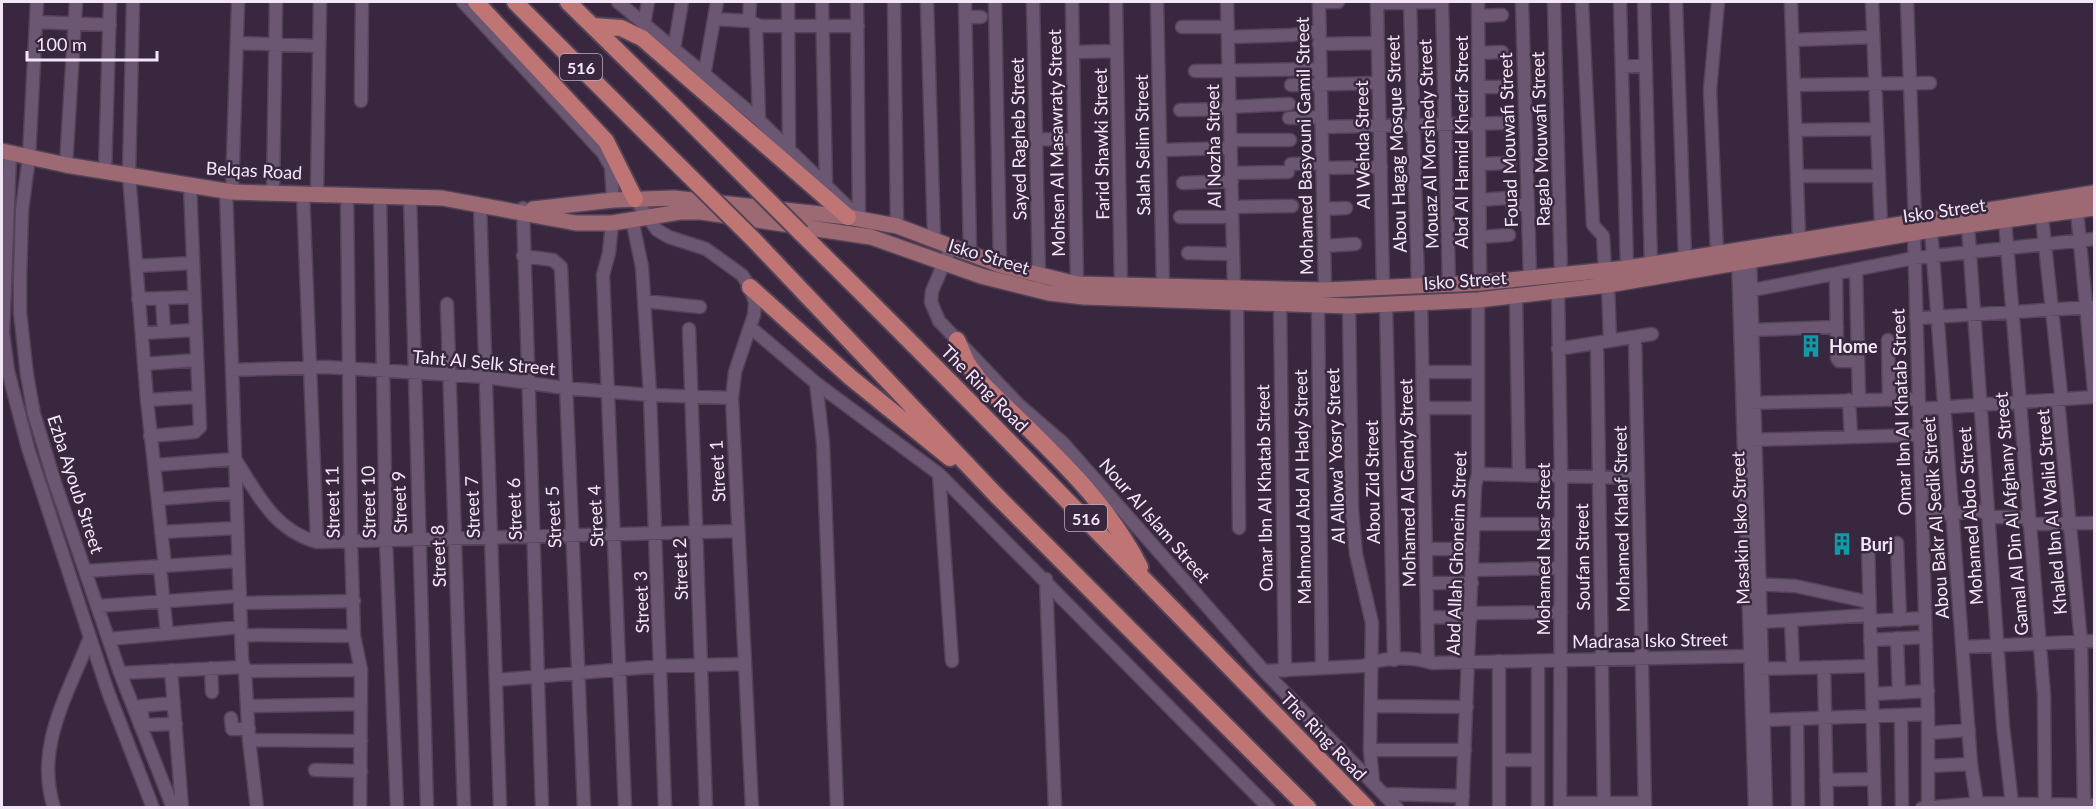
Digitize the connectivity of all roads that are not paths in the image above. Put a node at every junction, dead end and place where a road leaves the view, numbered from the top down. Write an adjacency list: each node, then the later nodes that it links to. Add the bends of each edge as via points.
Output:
1 (37, 2): 52 (street, Ezba Ayoub Street)
2 (76, 2): 54 (street)
3 (110, 2): 56 (street)
4 (133, 2): 119 (street)
5 (238, 2): 66 (street)
6 (276, 2): 68 (street)
7 (320, 2): 70 (street)
8 (362, 2): 91 (street)
9 (463, 2): 134 (street, via 603,153 611,167)
10 (476, 2): 133 (highway, via 606,141)
11 (515, 2): 282 (highway, 516, bridge, via 753,239)
12 (568, 2): 57 (highway, The Ring Road / 516)
13 (618, 2): 55 (street)
14 (648, 2): 55 (street)
15 (682, 2): 71 (street)
16 (717, 2): 51 (street)
17 (750, 2): 53 (street)
18 (788, 2): 58 (street)
19 (822, 2): 59 (street)
20 (857, 2): 60 (street)
21 (894, 2): 151 (street)
22 (927, 2): 158 (street)
23 (965, 2): 49 (street)
24 (995, 2): 182 (street)
25 (1033, 2): 105 (street, Sayed Ragheb Street)
26 (1072, 2): 73 (street, Mohsen Al Masawraty Street)
27 (1116, 2): 72 (street, Farid Shawki Street)
28 (1157, 2): 110 (street, Salah Selim Street)
29 (1227, 2): 30 (street); 63 (street, Al Nozha Street)
30 (1237, 2)
31 (1318, 2): 32 (street); 62 (street, Mohamed Basyouni Gamil Street)
32 (1338, 2)
33 (1377, 2): 34 (street); 67 (street, Al Wehda Street)
34 (1410, 2): 35 (street); 100 (street, Abou Hagag Mosque Street)
35 (1442, 2): 101 (street, Mouaz Al Morshedy Street)
36 (1478, 2): 48 (street, Abd Al Hamid Khedr Street)
37 (1522, 2): 137 (street, Fouad Mouwafi Street)
38 (1554, 2): 162 (street, Ragab Mouwafi Street)
39 (1582, 2): 190 (street, via 1593,225 1603,236)
40 (1620, 2): 77 (street)
41 (1644, 2): 76 (street)
42 (1676, 2): 177 (street)
43 (1718, 2): 171 (street, via 1710,90)
44 (1791, 2): 65 (street)
45 (1872, 2): 64 (street)
46 (1907, 2): 83 (street, Omar Ibn Al Khatab Street)
47 (1502, 15): 48 (street)
48 (1478, 16): 75 (street, Abd Al Hamid Khedr Street)
49 (966, 17): 50 (street); 169 (street)
50 (981, 17)
51 (714, 19): 53 (street); 81 (street)
52 (37, 22): 54 (street); 112 (street, Ezba Ayoub Street)
53 (753, 23): 58 (street); 96 (street)
54 (76, 24): 56 (street); 115 (street)
55 (644, 24): 71 (street)
56 (110, 25): 118 (street)
57 (593, 26): 149 (highway, via 621,28 642,38); 318 (highway, The Ring Road / 516, bridge)
58 (788, 26): 59 (street); 109 (street)
59 (823, 26): 60 (street); 124 (street)
60 (858, 26): 149 (street)
61 (1182, 27): 63 (street)
62 (1319, 31): 63 (street, via 1292,35); 69 (street, Mohamed Basyouni Gamil Street)
63 (1228, 32): 80 (street, Al Nozha Street)
64 (1873, 37): 65 (street); 86 (street)
65 (1793, 40): 88 (street)
66 (238, 43): 68 (street); 126 (street)
67 (1378, 43): 69 (street); 82 (street, Al Wehda Street)
68 (276, 44): 70 (street); 127 (street)
69 (1319, 44): 78 (street, Mohamed Basyouni Gamil Street)
70 (319, 46): 128 (street)
71 (674, 49): 81 (street)
72 (1117, 51): 73 (street); 194 (street, Farid Shawki Street)
73 (1073, 52): 106 (street, Mohsen Al Masawraty Street)
74 (1502, 52): 75 (street)
75 (1478, 53): 89 (street, Abd Al Hamid Khedr Street)
76 (1646, 65): 77 (street); 181 (street)
77 (1622, 67): 184 (street)
78 (1320, 69): 80 (street); 85 (street, Mohamed Basyouni Gamil Street)
79 (1195, 71): 80 (street)
80 (1229, 71): 93 (street, Al Nozha Street)
81 (704, 76): 96 (street)
82 (1379, 83): 85 (street); 102 (street, Al Wehda Street)
83 (1910, 83): 84 (street); 86 (street); 154 (street, Omar Ibn Al Khatab Street)
84 (1930, 83)
85 (1320, 84): 87 (street); 97 (street, Mohamed Basyouni Gamil Street)
86 (1875, 84): 88 (street); 103 (street)
87 (1291, 85)
88 (1794, 86): 104 (street)
89 (1479, 87): 90 (street); 99 (street, Abd Al Hamid Khedr Street)
90 (1506, 87)
91 (361, 101)
92 (1289, 104): 93 (street)
93 (1230, 108): 94 (street); 108 (street, Al Nozha Street)
94 (1180, 110)
95 (1289, 118): 97 (street)
96 (759, 120): 109 (street)
97 (1321, 122): 102 (street); 116 (street, Mohamed Basyouni Gamil Street)
98 (1506, 123): 99 (street)
99 (1479, 124): 101 (street); 114 (street, Abd Al Hamid Khedr Street)
100 (1413, 125): 101 (street); 102 (street); 195 (street, Abou Hagag Mosque Street)
101 (1445, 125): 193 (street, Mouaz Al Morshedy Street)
102 (1380, 126): 117 (street, Al Wehda Street)
103 (1877, 129): 104 (street); 121 (street)
104 (1796, 130): 120 (street)
105 (1036, 139): 106 (street); 188 (street, Sayed Ragheb Street)
106 (1074, 140): 192 (street, Mohsen Al Masawraty Street)
107 (1290, 140): 108 (street)
108 (1231, 144): 110 (street); 122 (street, Al Nozha Street)
109 (789, 149): 124 (street)
110 (1160, 150): 197 (street, Salah Selim Street)
111 (6, 152): 112 (main road, Belqas Road); 336 (street, via 3,346 28,448)
112 (29, 158): 115 (main road, Belqas Road); 314 (street, Ezba Ayoub Street, via 22,210 23,346 43,448)
113 (1510, 163): 114 (street)
114 (1479, 164): 135 (street, Abd Al Hamid Khedr Street)
115 (66, 165): 118 (main road, Belqas Road)
116 (1322, 166): 117 (street); 122 (street); 141 (street, Mohamed Basyouni Gamil Street)
117 (1381, 167): 198 (street, Al Wehda Street)
118 (105, 172): 119 (main road, Belqas Road)
119 (129, 175): 125 (main road, Belqas Road); 183 (street)
120 (1797, 176): 121 (street); 160 (street)
121 (1878, 176): 153 (street)
122 (1231, 177): 123 (street); 144 (street, Al Nozha Street)
123 (1184, 183)
124 (826, 185): 149 (street)
125 (190, 186): 126 (main road, Belqas Road); 180 (street)
126 (229, 192): 127 (main road, Belqas Road); 241 (street)
127 (273, 193): 128 (main road, Belqas Road)
128 (310, 193): 130 (main road, Belqas Road); 239 (street)
129 (2094, 193): 154 (main road, Isko Street)
130 (347, 194): 131 (main road, Belqas Road); 240 (street, Street 11)
131 (380, 196): 132 (main road, Belqas Road); 242 (street, Street 10)
132 (410, 196): 136 (main road, Belqas Road); 243 (street, Street 9)
133 (635, 199): 134 (main road); 147 (street); 149 (main road, via 674,198)
134 (613, 200): 142 (main road)
135 (1479, 200): 137 (street); 157 (street, Abd Al Hamid Khedr Street)
136 (480, 205): 142 (main road, Belqas Road); 247 (street, Street 7)
137 (1527, 205): 189 (street, Fouad Mouwafi Street)
138 (1292, 206): 144 (street)
139 (1346, 208): 141 (street)
140 (2094, 208): 143 (main road, Isko Street)
141 (1323, 209): 166 (street, Mohamed Basyouni Gamil Street)
142 (523, 211): 150 (main road, via 576,223); 175 (street, Street 6)
143 (2077, 211): 146 (main road, Isko Street); 163 (street)
144 (1232, 212): 145 (street); 173 (street, Al Nozha Street)
145 (1180, 217)
146 (2042, 217): 148 (main road, Isko Street); 167 (street, Khaled Ibn Al Walid Street)
147 (639, 218): 149 (main road, via 701,212); 150 (main road); 196 (street, via 663,234 705,249 742,275); 208 (street, Street 3)
148 (2005, 221): 152 (main road, Isko Street); 168 (street, Gamal Al Din Al Afghany Street)
149 (849, 222): 151 (main road, Isko Street); 179 (main road, Isko Street)
150 (612, 223): 252 (street, Street 4, via 603,275)
151 (897, 226): 158 (main road, Isko Street)
152 (1968, 226): 155 (main road, Isko Street); 172 (street, Mohamed Abdo Street)
153 (1881, 227): 154 (main road, Isko Street); 160 (main road, Isko Street)
154 (1915, 227): 155 (main road, Isko Street); 174 (main road, Isko Street); 178 (street, Omar Ibn Al Khatab Street)
155 (1931, 230): 176 (street, Abou Bakr Al Sedik Street)
156 (1509, 235): 157 (street)
157 (1479, 237): 191 (street, Abd Al Hamid Khedr Street)
158 (934, 238): 165 (main road, Isko Street)
159 (1574, 239): 162 (street)
160 (1799, 239): 174 (main road, Isko Street)
161 (2094, 239): 163 (street)
162 (1561, 240): 187 (street, Ragab Mouwafi Street)
163 (2079, 241): 167 (street); 216 (street)
164 (1355, 244): 166 (street)
165 (952, 245): 169 (main road, Isko Street); 179 (street, Nour Al Islam Street)
166 (1324, 246): 199 (street, Mohamed Basyouni Gamil Street)
167 (2045, 246): 168 (street); 217 (street, Khaled Ibn Al Walid Street)
168 (2008, 249): 172 (street); 218 (street, Gamal Al Din Al Afghany Street)
169 (970, 253): 182 (main road, Isko Street)
170 (1188, 253): 173 (street)
171 (1717, 253): 174 (main road, Isko Street); 177 (main road, Isko Street)
172 (1969, 253): 176 (street); 219 (street, Mohamed Abdo Street)
173 (1233, 254): 203 (street, Al Nozha Street)
174 (1744, 255): 190 (main road, Isko Street); 201 (street, Masakin Isko Street)
175 (523, 256): 249 (street, Street 6); 250 (street, Street 5, via 560,264)
176 (1933, 256): 178 (street); 220 (street, Abou Bakr Al Sedik Street)
177 (1685, 258): 181 (main road, Isko Street)
178 (1914, 258): 185 (street); 221 (street, Omar Ibn Al Khatab Street)
179 (943, 262): 203 (main road, Isko Street, via 1049,293 1084,297); 231 (street, Nour Al Islam Street, via 931,302 939,321)
180 (193, 263): 183 (street); 202 (street)
181 (1651, 264): 184 (main road, Isko Street)
182 (1000, 265): 188 (main road, Isko Street)
183 (136, 266): 206 (street)
184 (1627, 268): 190 (main road, Isko Street)
185 (1856, 270): 186 (street); 237 (street)
186 (1836, 274): 201 (street); 223 (street)
187 (1562, 276): 189 (main road, Isko Street); 190 (main road, Isko Street)
188 (1039, 277): 192 (main road, Isko Street)
189 (1530, 278): 191 (main road, Isko Street)
190 (1606, 278): 200 (main road, Isko Street); 233 (street)
191 (1480, 283): 193 (main road, Isko Street)
192 (1077, 284): 194 (main road, Isko Street)
193 (1449, 285): 195 (main road, Isko Street)
194 (1121, 286): 197 (main road, Isko Street)
195 (1418, 286): 198 (main road, Isko Street)
196 (750, 287): 222 (street, Street 1, via 755,308); 282 (highway, via 850,377)
197 (1163, 288): 203 (main road, Isko Street)
198 (1383, 288): 199 (main road, Isko Street)
199 (1325, 290): 203 (main road, Isko Street)
200 (1558, 291): 204 (main road, Isko Street); 235 (street, Mohamed Nasr Street)
201 (1745, 292): 226 (street, Masakin Isko Street); 263 (street, Masakin Isko Street)
202 (194, 297): 205 (street); 225 (street)
203 (1235, 297): 212 (main road, Isko Street); 293 (street, Al Nozha Street)
204 (1516, 297): 207 (main road, Isko Street); 277 (street)
205 (162, 298): 206 (street); 227 (street)
206 (138, 299): 228 (street)
207 (1478, 300): 209 (main road, Isko Street); 245 (street, Abd Allah Ghoneim Street)
208 (644, 301): 215 (street); 253 (street, Street 3)
209 (1421, 303): 211 (main road, Isko Street); 244 (street, Mohamed Al Gendy Street)
210 (447, 304): 246 (street, Street 8)
211 (1386, 304): 214 (main road, Isko Street); 348 (street, Abou Zid Street)
212 (1280, 305): 213 (main road, Isko Street); 371 (street, Omar Ibn Al Khatab Street)
213 (1318, 306): 214 (main road, Isko Street); 362 (street, Mahmoud Abd Al Hady Street)
214 (1349, 306): 353 (street, Al Allowa' Yosry Street, via 1354,532 1370,610)
215 (700, 307)
216 (2090, 308): 217 (street); 251 (street)
217 (2052, 310): 218 (street); 261 (street, Khaled Ibn Al Walid Street, via 2061,394)
218 (2013, 312): 219 (street); 262 (street, Gamal Al Din Al Afghany Street)
219 (1974, 315): 220 (street); 265 (street, Mohamed Abdo Street)
220 (1937, 317): 221 (street); 266 (street, Abou Bakr Al Sedik Street)
221 (1916, 318): 264 (street, Omar Ibn Al Khatab Street)
222 (750, 327): 248 (street); 257 (street, Street 1, via 735,372)
223 (1837, 327): 226 (street); 237 (street, via 1837,360)
224 (689, 329): 255 (street, Street 2)
225 (195, 330): 227 (street); 236 (street)
226 (1752, 330): 263 (street, Masakin Isko Street)
227 (164, 332): 228 (street)
228 (142, 333): 238 (street)
229 (1652, 334): 230 (street)
230 (1635, 337): 233 (street); 280 (street, Mohamed Khalaf Street)
231 (957, 340): 318 (highway, via 980,381 1106,511); 370 (street, Nour Al Islam Street, via 1019,405 1063,443)
232 (1887, 340): 258 (street)
233 (1610, 341): 234 (street)
234 (1597, 343): 235 (street); 279 (street, Soufan Street)
235 (1558, 349): 278 (street, Mohamed Nasr Street)
236 (196, 360): 238 (street); 254 (street)
237 (1858, 361): 260 (street)
238 (144, 364): 259 (street)
239 (311, 367): 240 (street, Taht Al Selk Street); 241 (street, Taht Al Selk Street); 305 (street)
240 (348, 369): 242 (street, Taht Al Selk Street); 306 (street, Street 11)
241 (232, 370): 273 (street)
242 (384, 372): 243 (street, Taht Al Selk Street); 304 (street, Street 10)
243 (414, 372): 246 (street, Taht Al Selk Street); 303 (street, Street 9)
244 (1422, 372): 245 (street); 267 (street, Mohamed Al Gendy Street)
245 (1478, 372): 268 (street, Abd Allah Ghoneim Street)
246 (450, 374): 247 (street, Taht Al Selk Street); 302 (street, Street 8)
247 (486, 377): 249 (street, Taht Al Selk Street); 301 (street, Street 7)
248 (816, 382): 275 (street); 437 (street, via 823,444)
249 (527, 383): 250 (street, Taht Al Selk Street); 300 (street, Street 6)
250 (565, 388): 252 (street, Taht Al Selk Street); 299 (street, Street 5)
251 (2094, 390)
252 (606, 391): 253 (street, Taht Al Selk Street); 298 (street, Street 4)
253 (650, 395): 255 (street, Taht Al Selk Street); 297 (street, Street 3)
254 (198, 397): 259 (street); 269 (street, via 198,430)
255 (692, 397): 257 (street, Taht Al Selk Street); 296 (street, Street 2)
256 (2094, 397): 261 (street)
257 (732, 398): 294 (street, Street 1)
258 (1889, 399): 260 (street); 264 (street)
259 (147, 400): 269 (street)
260 (1854, 400): 263 (street); 271 (street)
261 (2058, 400): 262 (street); 288 (street, Khaled Ibn Al Walid Street)
262 (2020, 402): 265 (street); 287 (street, Gamal Al Din Al Afghany Street)
263 (1748, 403): 272 (street, Masakin Isko Street)
264 (1918, 404): 266 (street); 270 (street, Omar Ibn Al Khatab Street)
265 (1980, 405): 266 (street); 285 (street, Mohamed Abdo Street)
266 (1944, 407): 284 (street, Abou Bakr Al Sedik Street)
267 (1423, 408): 268 (street); 309 (street, Mohamed Al Gendy Street)
268 (1478, 408): 276 (street, Abd Allah Ghoneim Street)
269 (150, 435): 274 (street)
270 (1919, 435): 271 (street); 286 (street, Omar Ibn Al Khatab Street)
271 (1851, 437): 272 (street)
272 (1749, 440): 319 (street, Masakin Isko Street)
273 (235, 459): 274 (street); 281 (street); 305 (street, via 270,514 297,536)
274 (155, 465): 283 (street)
275 (939, 474): 316 (street); 351 (street)
276 (1478, 474): 277 (street); 290 (street, Abd Allah Ghoneim Street)
277 (1519, 475): 278 (street)
278 (1561, 476): 279 (street); 291 (street, Mohamed Nasr Street)
279 (1599, 477): 280 (street); 350 (street, Soufan Street)
280 (1638, 478): 347 (street, Mohamed Khalaf Street)
281 (236, 493): 283 (street); 292 (street)
282 (996, 495): 440 (highway, 516)
283 (158, 499): 295 (street)
284 (1952, 513): 285 (street); 286 (street); 345 (street, Abou Bakr Al Sedik Street)
285 (1988, 514): 287 (street); 344 (street, Mohamed Abdo Street)
286 (1922, 515): 329 (street, Omar Ibn Al Khatab Street)
287 (2029, 520): 288 (street); 343 (street, Gamal Al Din Al Afghany Street)
288 (2069, 522): 289 (street); 342 (street, Khaled Ibn Al Walid Street)
289 (2094, 523)
290 (1474, 524): 291 (street); 310 (street, Abd Allah Ghoneim Street)
291 (1561, 524): 313 (street, Mohamed Nasr Street)
292 (237, 528): 295 (street); 311 (street)
293 (1239, 528)
294 (738, 531): 296 (street); 357 (street, Street 1)
295 (162, 532): 312 (street)
296 (696, 532): 297 (street); 358 (street, Street 2)
297 (656, 533): 298 (street); 359 (street, Street 3)
298 (614, 534): 299 (street); 369 (street, Street 4)
299 (572, 535): 300 (street); 373 (street, Street 5)
300 (533, 536): 301 (street); 374 (street, Street 6)
301 (491, 537): 302 (street); 375 (street, Street 7)
302 (455, 538): 303 (street); 429 (street, Street 8)
303 (418, 539): 304 (street); 428 (street, Street 9)
304 (386, 541): 306 (street); 427 (street, Street 10)
305 (317, 542): 306 (street)
306 (351, 542): 322 (street, Street 11)
307 (1897, 543): 331 (street)
308 (1868, 544): 323 (street)
309 (1426, 549): 310 (street); 317 (street, Mohamed Al Gendy Street)
310 (1473, 549): 315 (street, Abd Allah Ghoneim Street)
311 (238, 561): 312 (street); 320 (street)
312 (162, 566): 314 (street); 321 (street)
313 (1561, 568): 315 (street); 325 (street, Mohamed Nasr Street)
314 (86, 571): 324 (street, Ezba Ayoub Street)
315 (1473, 576): 317 (street); 326 (street, Abd Allah Ghoneim Street)
316 (1046, 579): 438 (street); 439 (street)
317 (1427, 583): 327 (street, Mohamed Al Gendy Street)
318 (1148, 584): 441 (highway, The Ring Road / 516)
319 (1754, 584): 323 (street, via 1795,586); 332 (street, Masakin Isko Street); 346 (street, Masakin Isko Street)
320 (240, 599): 321 (street); 322 (street); 333 (street)
321 (163, 601): 324 (street); 334 (street)
322 (354, 601): 335 (street, Street 11)
323 (1869, 602): 328 (street)
324 (98, 606): 339 (street, Ezba Ayoub Street)
325 (1561, 612): 326 (street); 349 (street, Mohamed Nasr Street)
326 (1471, 616): 327 (street); 355 (street, Abd Allah Ghoneim Street)
327 (1427, 617): 354 (street, Mohamed Al Gendy Street)
328 (1870, 618): 330 (street); 331 (street); 340 (street)
329 (1925, 618): 331 (street); 337 (street, Omar Ibn Al Khatab Street)
330 (1791, 620): 332 (street); 363 (street)
331 (1900, 620)
332 (1761, 622): 366 (street, Masakin Isko Street)
333 (241, 631): 334 (street); 335 (street); 365 (street)
334 (167, 634): 339 (street)
335 (354, 636): 368 (street, Street 11)
336 (90, 637): 421 (street, via 50,743 47,772); 422 (street)
337 (1926, 637): 338 (street); 376 (street, Omar Ibn Al Khatab Street)
338 (1897, 638): 340 (street); 378 (street)
339 (109, 639): 372 (street, Ezba Ayoub Street)
340 (1870, 640): 360 (street)
341 (2094, 641): 342 (street)
342 (2080, 642): 343 (street); 418 (street, Khaled Ibn Al Walid Street)
343 (2039, 644): 344 (street); 412 (street, Gamal Al Din Al Afghany Street, via 2044,695)
344 (1997, 645): 345 (street); 417 (street, Mohamed Abdo Street)
345 (1962, 647): 394 (street, Abou Bakr Al Sedik Street)
346 (1750, 656): 347 (street, Madrasa Isko Street); 366 (street, Masakin Isko Street)
347 (1642, 659): 350 (street, Madrasa Isko Street); 415 (street, Mohamed Khalaf Street)
348 (1394, 660): 353 (street, Madrasa Isko Street); 354 (street, Madrasa Isko Street)
349 (1560, 660): 350 (street, Madrasa Isko Street); 352 (street, Madrasa Isko Street); 413 (street, Mohamed Nasr Street)
350 (1602, 660): 414 (street, Soufan Street)
351 (951, 661)
352 (1538, 661): 356 (street, Madrasa Isko Street); 401 (street)
353 (1372, 662): 362 (street, Madrasa Isko Street); 383 (street, Al Allowa' Yosry Street)
354 (1428, 662): 355 (street, Madrasa Isko Street)
355 (1469, 662): 356 (street, Madrasa Isko Street); 384 (street, Abd Allah Ghoneim Street)
356 (1499, 662): 400 (street)
357 (745, 664): 358 (street); 436 (street, Street 1)
358 (701, 665): 359 (street); 435 (street, Street 2)
359 (661, 666): 369 (street); 434 (street, Street 3)
360 (1871, 666): 364 (street); 379 (street)
361 (211, 668): 365 (street); 367 (street); 377 (street)
362 (1322, 668): 371 (street, Madrasa Isko Street)
363 (1793, 668): 364 (street); 366 (street)
364 (1824, 668): 389 (street)
365 (244, 669): 368 (street); 382 (street)
366 (1757, 669): 391 (street, Masakin Isko Street); 406 (street, Masakin Isko Street)
367 (171, 670): 372 (street); 380 (street)
368 (361, 670): 381 (street, Street 11)
369 (620, 670): 373 (street); 433 (street, Street 4)
370 (1264, 670): 371 (street, Madrasa Isko Street); 409 (street, Nour Al Islam Street)
371 (1285, 671)
372 (120, 673): 393 (street, Ezba Ayoub Street)
373 (578, 674): 374 (street); 432 (street, Street 5)
374 (537, 678): 375 (street); 431 (street, Street 6)
375 (496, 680): 430 (street, Street 7)
376 (1928, 691): 378 (street); 385 (street, Omar Ibn Al Khatab Street)
377 (212, 692)
378 (1899, 693): 379 (street)
379 (1872, 694): 387 (street)
380 (174, 703): 392 (street); 393 (street, via 141,706)
381 (361, 704): 382 (street); 397 (street, Street 11)
382 (247, 706): 396 (street)
383 (1371, 706): 384 (street); 398 (street, Al Allowa' Yosry Street)
384 (1467, 707): 399 (street, Abd Allah Ghoneim Street)
385 (1928, 714): 386 (street); 395 (street, Omar Ibn Al Khatab Street)
386 (1901, 715): 387 (street); 450 (street)
387 (1872, 716): 389 (street); 407 (street)
388 (231, 718): 396 (street, via 232,729)
389 (1825, 718): 390 (street); 408 (street)
390 (1797, 719): 391 (street); 447 (street)
391 (1764, 720): 406 (street, Masakin Isko Street)
392 (176, 724): 393 (street); 424 (street)
393 (142, 725): 423 (street, Ezba Ayoub Street)
394 (1969, 730): 395 (street); 402 (street, Abou Bakr Al Sedik Street)
395 (1928, 733): 403 (street, Omar Ibn Al Khatab Street)
396 (249, 735): 397 (street); 425 (street)
397 (361, 741): 405 (street, Street 11)
398 (1371, 750): 399 (street); 409 (street, Al Allowa' Yosry Street)
399 (1465, 750): 411 (street, Abd Allah Ghoneim Street)
400 (1499, 760): 401 (street); 443 (street)
401 (1538, 760): 444 (street)
402 (1971, 764): 403 (street); 416 (street, Abou Bakr Al Sedik Street)
403 (1929, 766): 451 (street, Omar Ibn Al Khatab Street)
404 (315, 770): 405 (street)
405 (361, 771): 426 (street, Street 11)
406 (1760, 771): 445 (street, Masakin Isko Street); 446 (street, Masakin Isko Street)
407 (1874, 779): 408 (street); 449 (street)
408 (1826, 780): 448 (street)
409 (1373, 782): 410 (street, Nour Al Islam Street)
410 (1384, 794): 411 (street); 442 (street, Nour Al Islam Street)
411 (1463, 802)
412 (2045, 804): 417 (street); 420 (street)
413 (1560, 805): 414 (street)
414 (1604, 805): 415 (street)
415 (1645, 805)
416 (1980, 805): 417 (street); 419 (street)
417 (2018, 805)
418 (2089, 805): 420 (street)
419 (1958, 806): 451 (street)
420 (2058, 806)
421 (54, 807)
422 (153, 807)
423 (173, 807)
424 (182, 807)
425 (257, 807)
426 (360, 807)
427 (396, 807)
428 (426, 807)
429 (464, 807)
430 (500, 807)
431 (542, 807)
432 (584, 807)
433 (624, 807)
434 (665, 807)
435 (706, 807)
436 (752, 807)
437 (837, 807)
438 (1055, 807)
439 (1269, 807)
440 (1308, 807)
441 (1367, 807)
442 (1397, 807)
443 (1499, 807)
444 (1538, 807)
445 (1755, 807)
446 (1766, 807)
447 (1798, 807)
448 (1827, 807)
449 (1875, 807)
450 (1902, 807)
451 (1925, 807)

